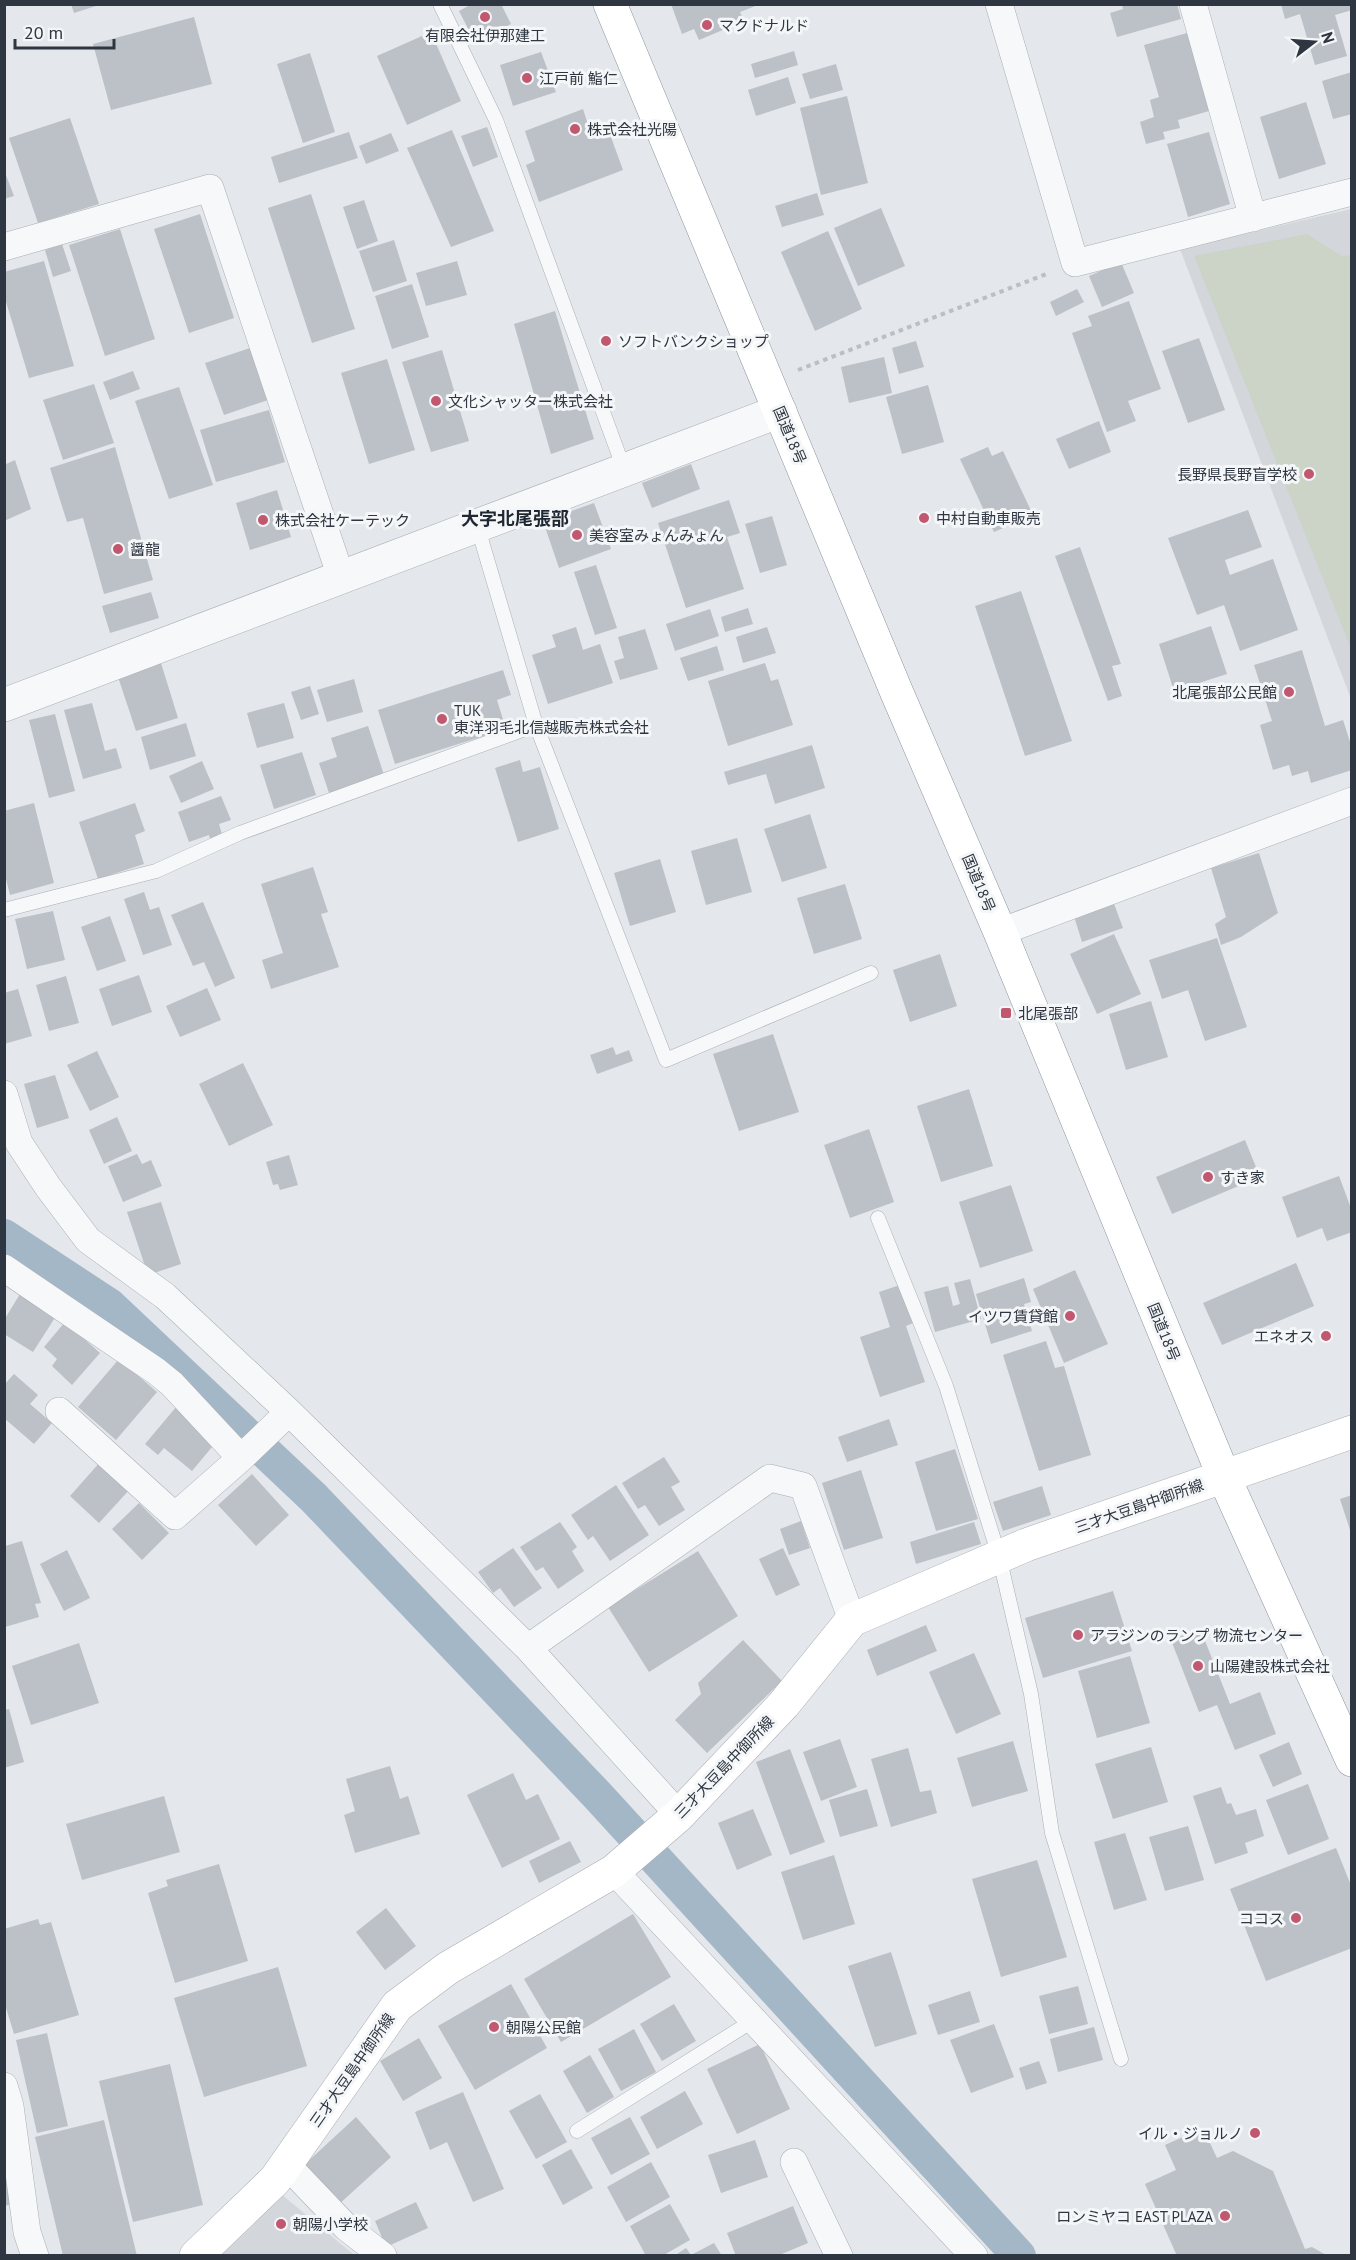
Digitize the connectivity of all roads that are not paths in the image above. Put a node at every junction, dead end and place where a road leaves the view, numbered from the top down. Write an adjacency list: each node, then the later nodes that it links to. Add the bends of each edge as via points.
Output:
1 (440, 4): 9 (lane, via 496,120)
2 (610, 4): 8 (main road, 国道18号)
3 (999, 4): 6 (street, via 1075,263)
4 (1193, 4): 6 (street)
5 (1352, 192): 6 (street)
6 (1253, 218)
7 (4, 247): 11 (street, via 210,188)
8 (774, 396): 9 (street); 16 (main road, 国道18号)
9 (624, 469): 10 (street)
10 (477, 525): 11 (street); 13 (lane)
11 (340, 577): 12 (street)
12 (4, 705)
13 (536, 725): 15 (lane, via 240,834 156,871); 17 (lane, via 666,1060)
14 (1352, 801): 16 (street)
15 (4, 910)
16 (1000, 932): 25 (main road, 国道18号)
17 (871, 973)
18 (4, 1095): 22 (street, via 19,1143 88,1240 165,1296)
19 (878, 1218): 26 (lane, via 946,1386)
20 (4, 1268): 24 (street, via 156,1371)
21 (59, 1410): 24 (street, via 175,1516)
22 (284, 1418): 24 (street); 28 (street)
23 (1352, 1432): 25 (main road, 三才大豆島中御所線)
24 (243, 1456)
25 (1224, 1477): 26 (main road, 三才大豆島中御所線); 29 (main road, 国道18号)
26 (999, 1557): 27 (main road, 三才大豆島中御所線); 33 (lane, via 1031,1694 1052,1833)
27 (852, 1620): 28 (street, via 803,1486 770,1478); 30 (main road, 三才大豆島中御所線, via 784,1704)
28 (528, 1648): 30 (street)
29 (1352, 1760)
30 (679, 1815): 31 (main road, 三才大豆島中御所線)
31 (614, 1871): 32 (street); 37 (main road, 三才大豆島中御所線, via 448,1968 397,2006)
32 (754, 2020): 35 (lane); 42 (street)
33 (1121, 2059)
34 (4, 2086): 38 (street, via 27,2232)
35 (577, 2131)
36 (794, 2162): 41 (street)
37 (286, 2164): 39 (main road, 三才大豆島中御所線, via 275,2180); 40 (street, via 346,2227)
38 (35, 2256)
39 (196, 2256)
40 (383, 2256)
41 (839, 2256)
42 (974, 2256)

